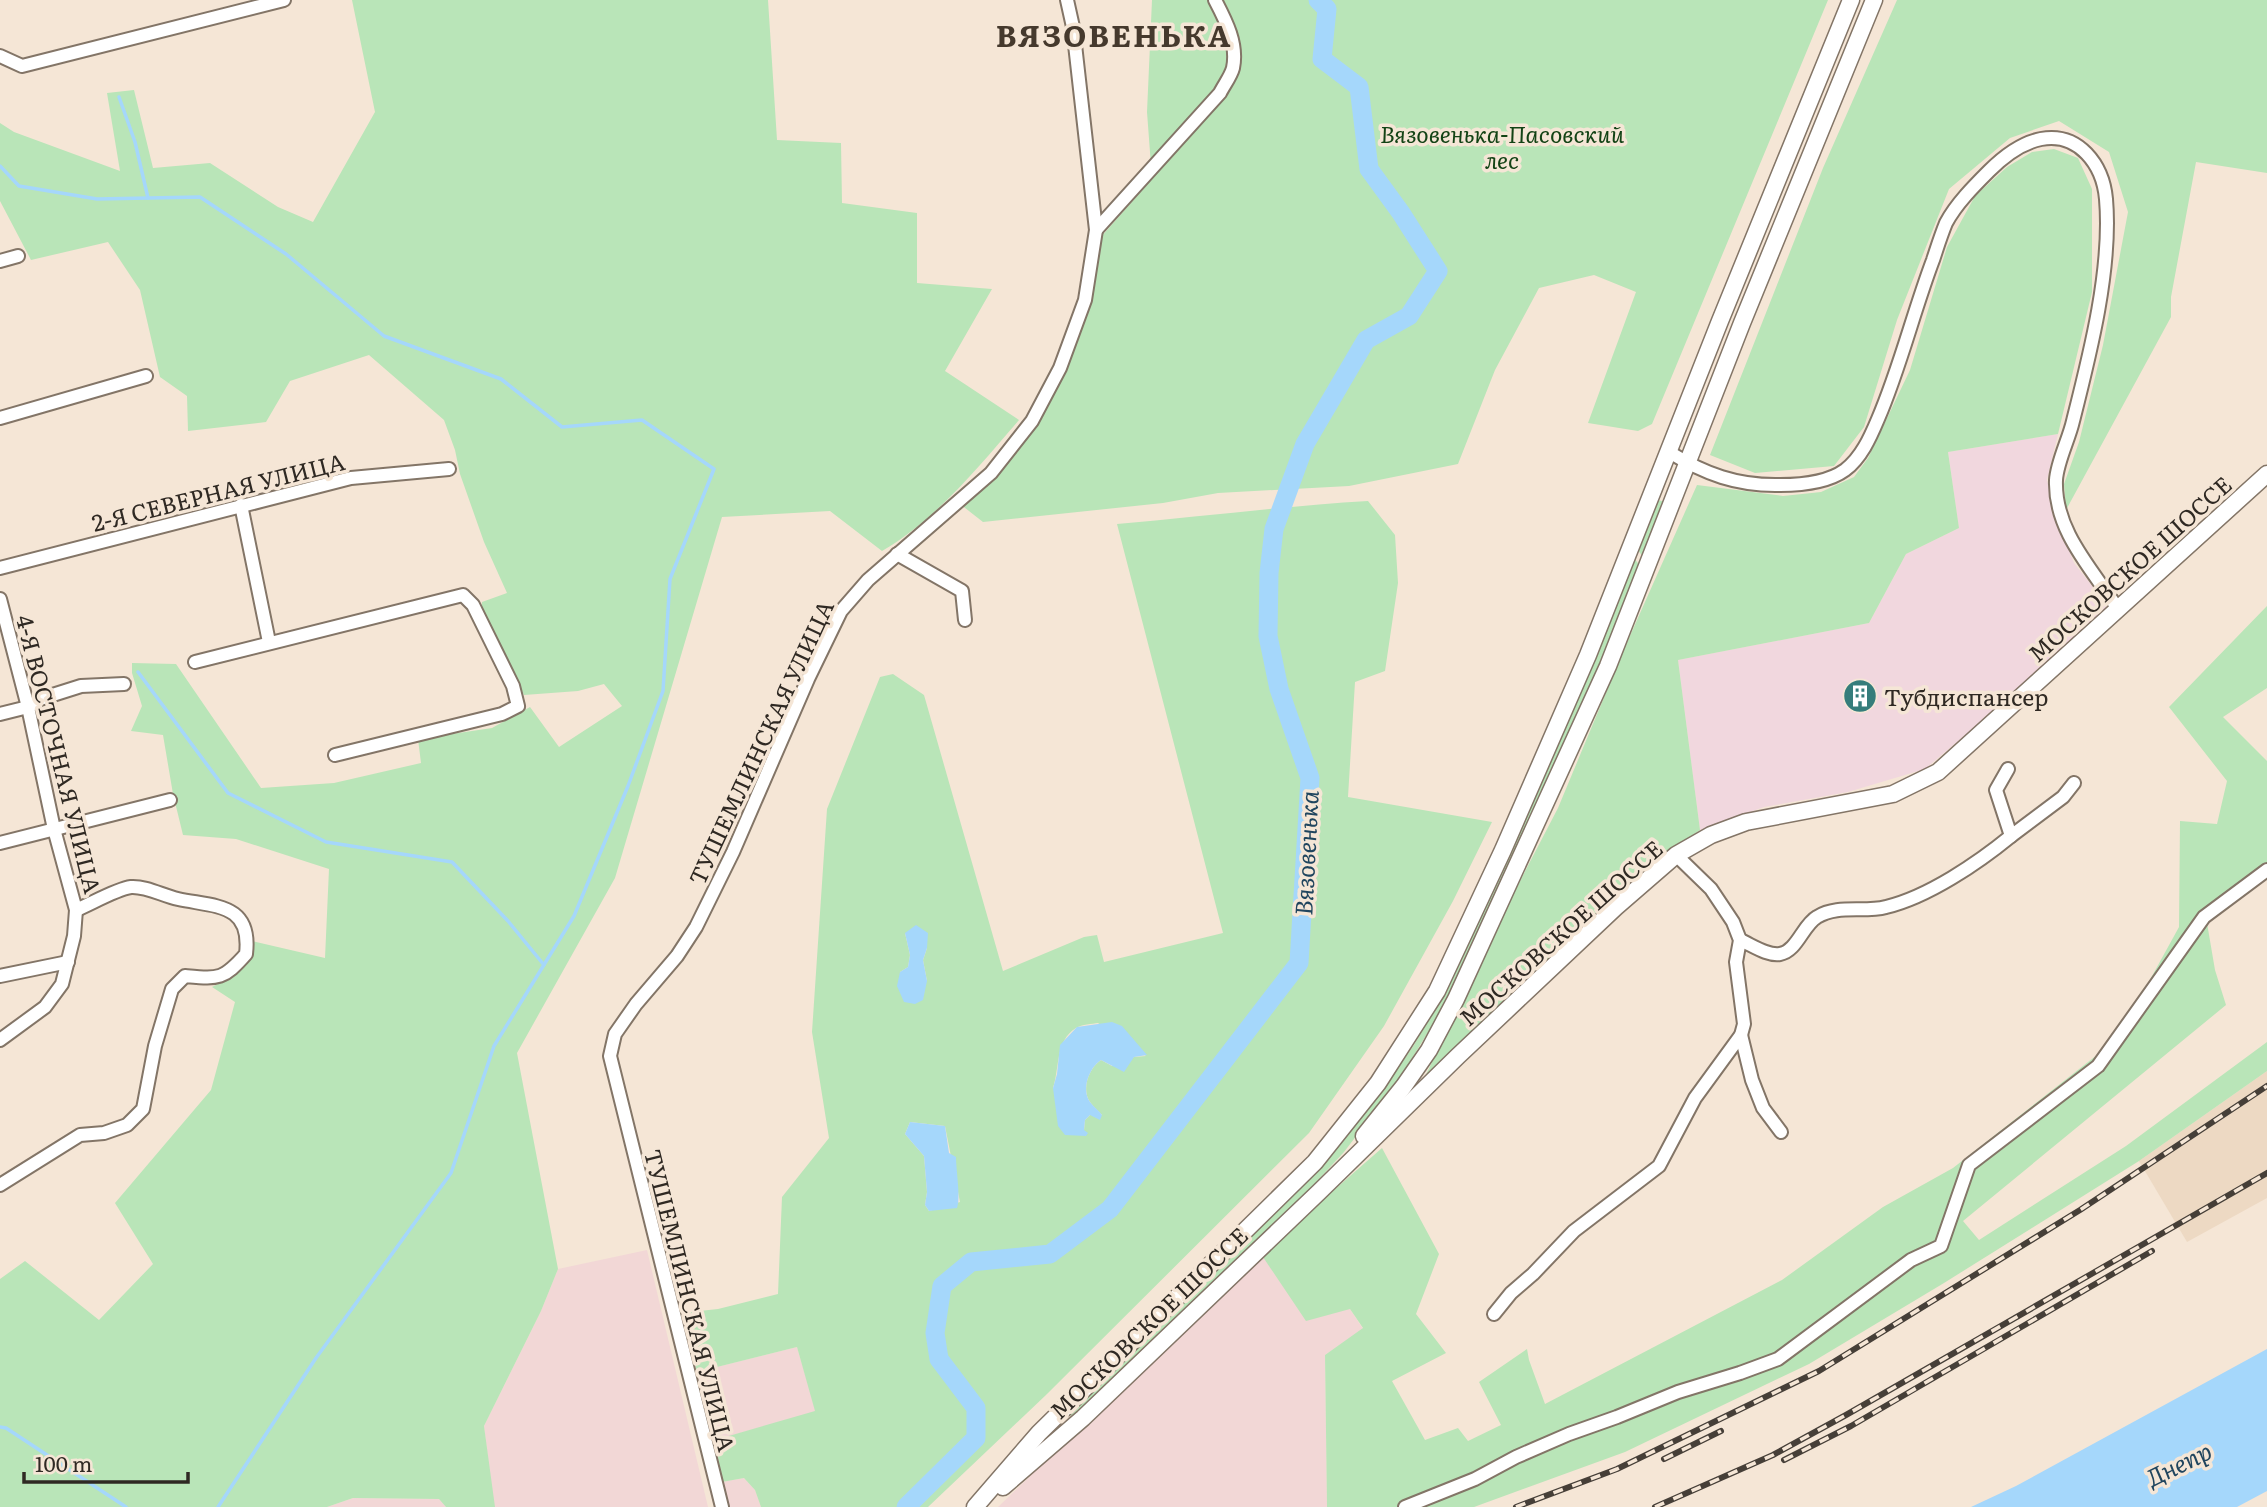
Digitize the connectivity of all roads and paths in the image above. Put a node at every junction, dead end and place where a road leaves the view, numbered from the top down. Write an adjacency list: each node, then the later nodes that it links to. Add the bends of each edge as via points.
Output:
1 (284, 0): 6 (street, via 22,66)
2 (1067, 0): 7 (street, ТУШЕМЛИНСКАЯ УЛИЦА)
3 (1215, 0): 7 (street, via 1234,47 1233,70 1220,93)
4 (1851, 0): 12 (main road)
5 (1874, 0): 13 (main road)
6 (0, 56)
7 (1097, 230): 17 (street, ТУШЕМЛИНСКАЯ УЛИЦА, via 1085,300 1060,369 1032,421 991,473)
8 (18, 256): 9 (street)
9 (0, 261)
10 (146, 376): 11 (street)
11 (0, 418)
12 (1669, 452): 13 (street); 47 (main road, via 1503,850 1437,991 1406,1041 1315,1162 1039,1433)
13 (1688, 464): 20 (street, via 1708,474 1759,485 1814,483 1843,472 1859,456 1894,382 1947,221 1972,188 2017,149 2041,139 2067,140 2086,151 2099,170 2106,198 2105,244 2099,300 2056,479 2060,512 2075,548); 44 (main road, via 1608,666 1456,999 1404,1086)
14 (449, 469): 16 (street, 2-Я СЕВЕРНАЯ УЛИЦА, via 351,478)
15 (2267, 474): 20 (main road, МОСКОВСКОЕ ШОССЕ)
16 (240, 505): 18 (street, 2-Я СЕВЕРНАЯ УЛИЦА); 22 (street)
17 (897, 554): 21 (street, via 962,591); 46 (street, ТУШЕМЛИНСКАЯ УЛИЦА, via 841,611 696,927 636,1004 611,1045 627,1130)
18 (0, 568)
19 (0, 599): 25 (street, 4-Я ВОСТОЧНАЯ УЛИЦА)
20 (2118, 609): 34 (main road, МОСКОВСКОЕ ШОССЕ, via 1938,772 1893,794 1746,822)
21 (965, 620)
22 (270, 642): 23 (street); 27 (street, via 463,595 473,605 513,686 518,706 502,714)
23 (195, 662)
24 (124, 684): 25 (street, via 81,687)
25 (28, 706): 26 (street); 31 (street, 4-Я ВОСТОЧНАЯ УЛИЦА)
26 (0, 714)
27 (335, 755)
28 (2008, 769): 32 (street, via 1996,790)
29 (2074, 783): 32 (street, via 2063,797)
30 (170, 800): 31 (street)
31 (54, 829): 33 (street); 36 (street, 4-Я ВОСТОЧНАЯ УЛИЦА)
32 (2011, 836): 37 (street, via 1984,859 1885,908 1837,910 1817,916 1783,954 1771,954)
33 (0, 843)
34 (1676, 855): 37 (street, via 1712,889); 44 (main road, МОСКОВСКОЕ ШОССЕ)
35 (2267, 870): 48 (street, via 2204,917 2098,1066 1969,1165 1941,1246 1911,1260 1778,1359 1569,1434)
36 (76, 911): 38 (street, 4-Я ВОСТОЧНАЯ УЛИЦА); 43 (street, via 130,887 218,905 233,912 246,928 246,954 232,970 215,978 185,976 172,989 143,1109 127,1125 80,1135)
37 (1740, 940): 40 (street, via 1736,962 1744,1024)
38 (68, 962): 39 (street); 41 (street, 4-Я ВОСТОЧНАЯ УЛИЦА, via 62,984 45,1007)
39 (0, 976)
40 (1741, 1035): 42 (street, via 1755,1090); 45 (street, via 1695,1098 1659,1166 1574,1231)
41 (0, 1040)
42 (1781, 1132)
43 (0, 1185)
44 (1319, 1192): 47 (main road, МОСКОВСКОЕ ШОССЕ, via 1083,1418)
45 (1494, 1314)
46 (722, 1507)
47 (978, 1507)
48 (1405, 1507)

